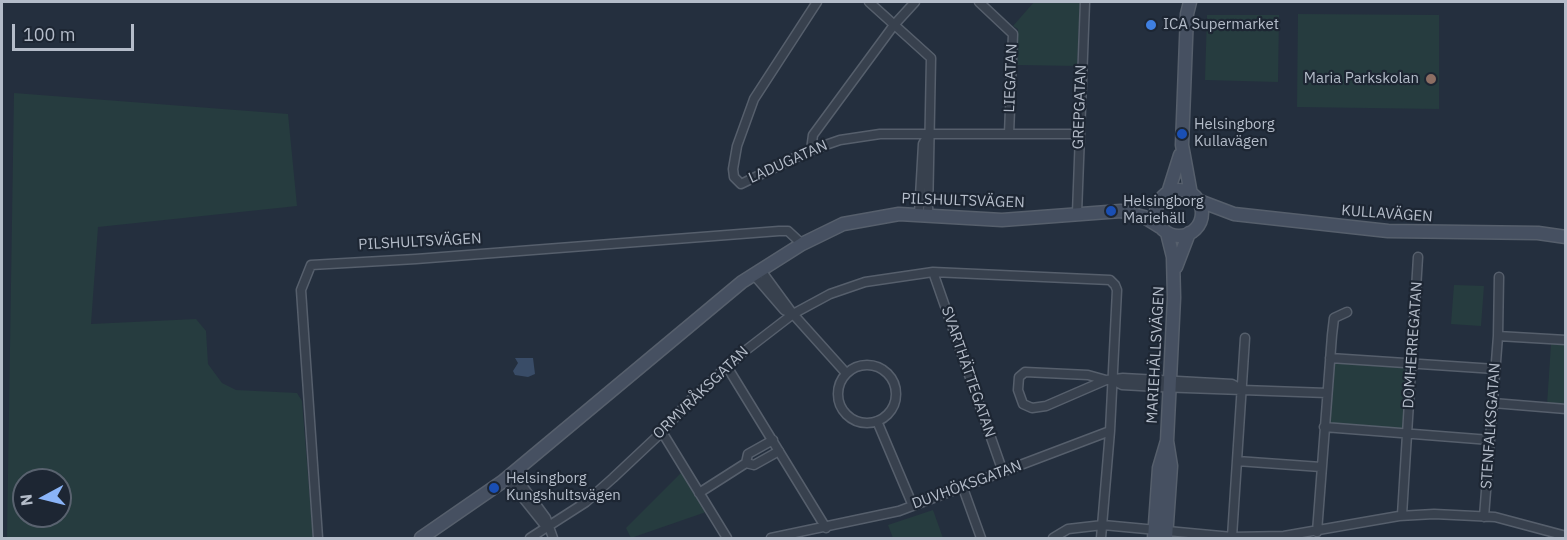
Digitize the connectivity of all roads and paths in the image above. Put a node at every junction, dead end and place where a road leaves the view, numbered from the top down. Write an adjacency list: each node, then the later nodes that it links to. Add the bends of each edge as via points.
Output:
1 (817, 2): 12 (street, LADUGATAN, via 754,99 737,146 734,177 741,184)
2 (869, 2): 7 (street)
3 (915, 2): 7 (street)
4 (978, 2): 8 (street, LIEGATAN, via 1013,34)
5 (1085, 2): 9 (street, GREPGATAN)
6 (1187, 6): 11 (street)
7 (894, 25): 10 (street, via 931,58); 12 (street, via 813,135)
8 (1009, 134): 9 (street, LADUGATAN); 10 (street, LADUGATAN)
9 (1079, 134): 16 (street, GREPGATAN)
10 (928, 135): 12 (street, LADUGATAN, via 880,134 840,140); 18 (street, via 931,144)
11 (1182, 145): 13 (street, via 1174,180); 14 (street)
12 (811, 150)
13 (1165, 195): 14 (street, via 1182,190); 15 (street, PILSHULTSVÄGEN); 21 (street, via 1156,212)
14 (1194, 197): 17 (street, KULLAVÄGEN); 19 (street, via 1201,212)
15 (1129, 211): 16 (street, PILSHULTSVÄGEN); 21 (street, PILSHULTSVÄGEN)
16 (1077, 213): 18 (street, PILSHULTSVÄGEN, via 1002,220)
17 (1234, 214): 19 (street, KULLAVÄGEN); 23 (street, KULLAVÄGEN, via 1370,229)
18 (923, 215): 25 (street, PILSHULTSVÄGEN, via 862,218)
19 (1199, 222): 22 (street)
20 (1566, 228): 23 (street, KULLAVÄGEN)
21 (1164, 230): 22 (street, via 1176,236); 28 (street, MARIEHÄLLSVÄGEN)
22 (1189, 233): 28 (street, MARIEHÄLLSVÄGEN)
23 (1538, 233): 24 (street, KULLAVÄGEN)
24 (1566, 237)
25 (802, 244): 27 (street, PILSHULTSVÄGEN); 72 (street, PILSHULTSVÄGEN, via 788,231 779,231 311,265 301,290)
26 (1418, 257): 37 (street, DOMHERREGATAN)
27 (757, 271): 32 (street); 59 (street, PILSHULTSVÄGEN)
28 (1175, 271): 42 (street, MARIEHÄLLSVÄGEN)
29 (933, 272): 32 (street, ORMVRÅKSGATAN, via 865,282 830,294); 41 (street, ORMVRÅKSGATAN, via 1110,280 1117,290); 58 (street, SVARTHÄTTEGATAN)
30 (1499, 277): 33 (street, STENFALKSGATAN)
31 (1347, 312): 36 (street, via 1334,318)
32 (793, 314): 38 (street, ORMVRÅKSGATAN); 40 (street)
33 (1498, 336): 35 (street); 39 (street, STENFALKSGATAN)
34 (1245, 338): 43 (street)
35 (1566, 340)
36 (1330, 358): 37 (street); 44 (street)
37 (1412, 363): 39 (street); 51 (street, DOMHERREGATAN)
38 (726, 365): 50 (street, ORMVRÅKSGATAN); 52 (street)
39 (1496, 369): 45 (street, STENFALKSGATAN)
40 (846, 373): 47 (street, via 838,391 844,412 863,423); 47 (street, via 856,366 874,365 893,380 895,405)
41 (1109, 380): 41 (street, via 1039,408 1026,406 1018,390 1019,377 1025,372); 42 (street); 49 (street)
42 (1170, 384): 43 (street, via 1232,384); 69 (street, MARIEHÄLLSVÄGEN, via 1167,441 1171,466)
43 (1241, 389): 44 (street); 55 (street)
44 (1327, 393): 48 (street)
45 (1493, 403): 46 (street); 53 (street, STENFALKSGATAN)
46 (1566, 409)
47 (877, 422): 62 (street)
48 (1324, 427): 51 (street); 57 (street)
49 (1110, 431): 58 (street, DUVHÖKSGATAN); 65 (street)
50 (662, 432): 61 (street); 66 (street, ORMVRÅKSGATAN, via 586,502)
51 (1407, 433): 53 (street); 63 (street, DOMHERREGATAN)
52 (773, 440): 54 (street); 56 (street, via 748,454)
53 (1490, 440): 64 (street, STENFALKSGATAN)
54 (779, 450): 56 (street, via 754,465); 67 (street)
55 (1237, 461): 57 (street); 71 (street)
56 (746, 463): 61 (street)
57 (1322, 467): 68 (street)
58 (1003, 472): 60 (street, DUVHÖKSGATAN)
59 (510, 476): 66 (street, via 546,518); 73 (street, PILSHULTSVÄGEN)
60 (963, 488): 62 (street, DUVHÖKSGATAN); 78 (street)
61 (699, 493): 76 (street)
62 (913, 506): 67 (street, DUVHÖKSGATAN)
63 (1402, 515): 64 (street); 68 (street)
64 (1485, 517): 70 (street)
65 (1102, 525): 69 (street); 79 (street, via 1068,529); 80 (street)
66 (547, 528): 74 (street, ORMVRÅKSGATAN); 75 (street)
67 (826, 528): 77 (street, DUVHÖKSGATAN)
68 (1317, 531): 71 (street)
69 (1161, 535): 71 (street)
70 (1566, 536)
71 (1232, 537)
72 (318, 538)
73 (421, 538)
74 (530, 538)
75 (553, 538)
76 (727, 538)
77 (771, 538)
78 (981, 538)
79 (1053, 538)
80 (1101, 538)

